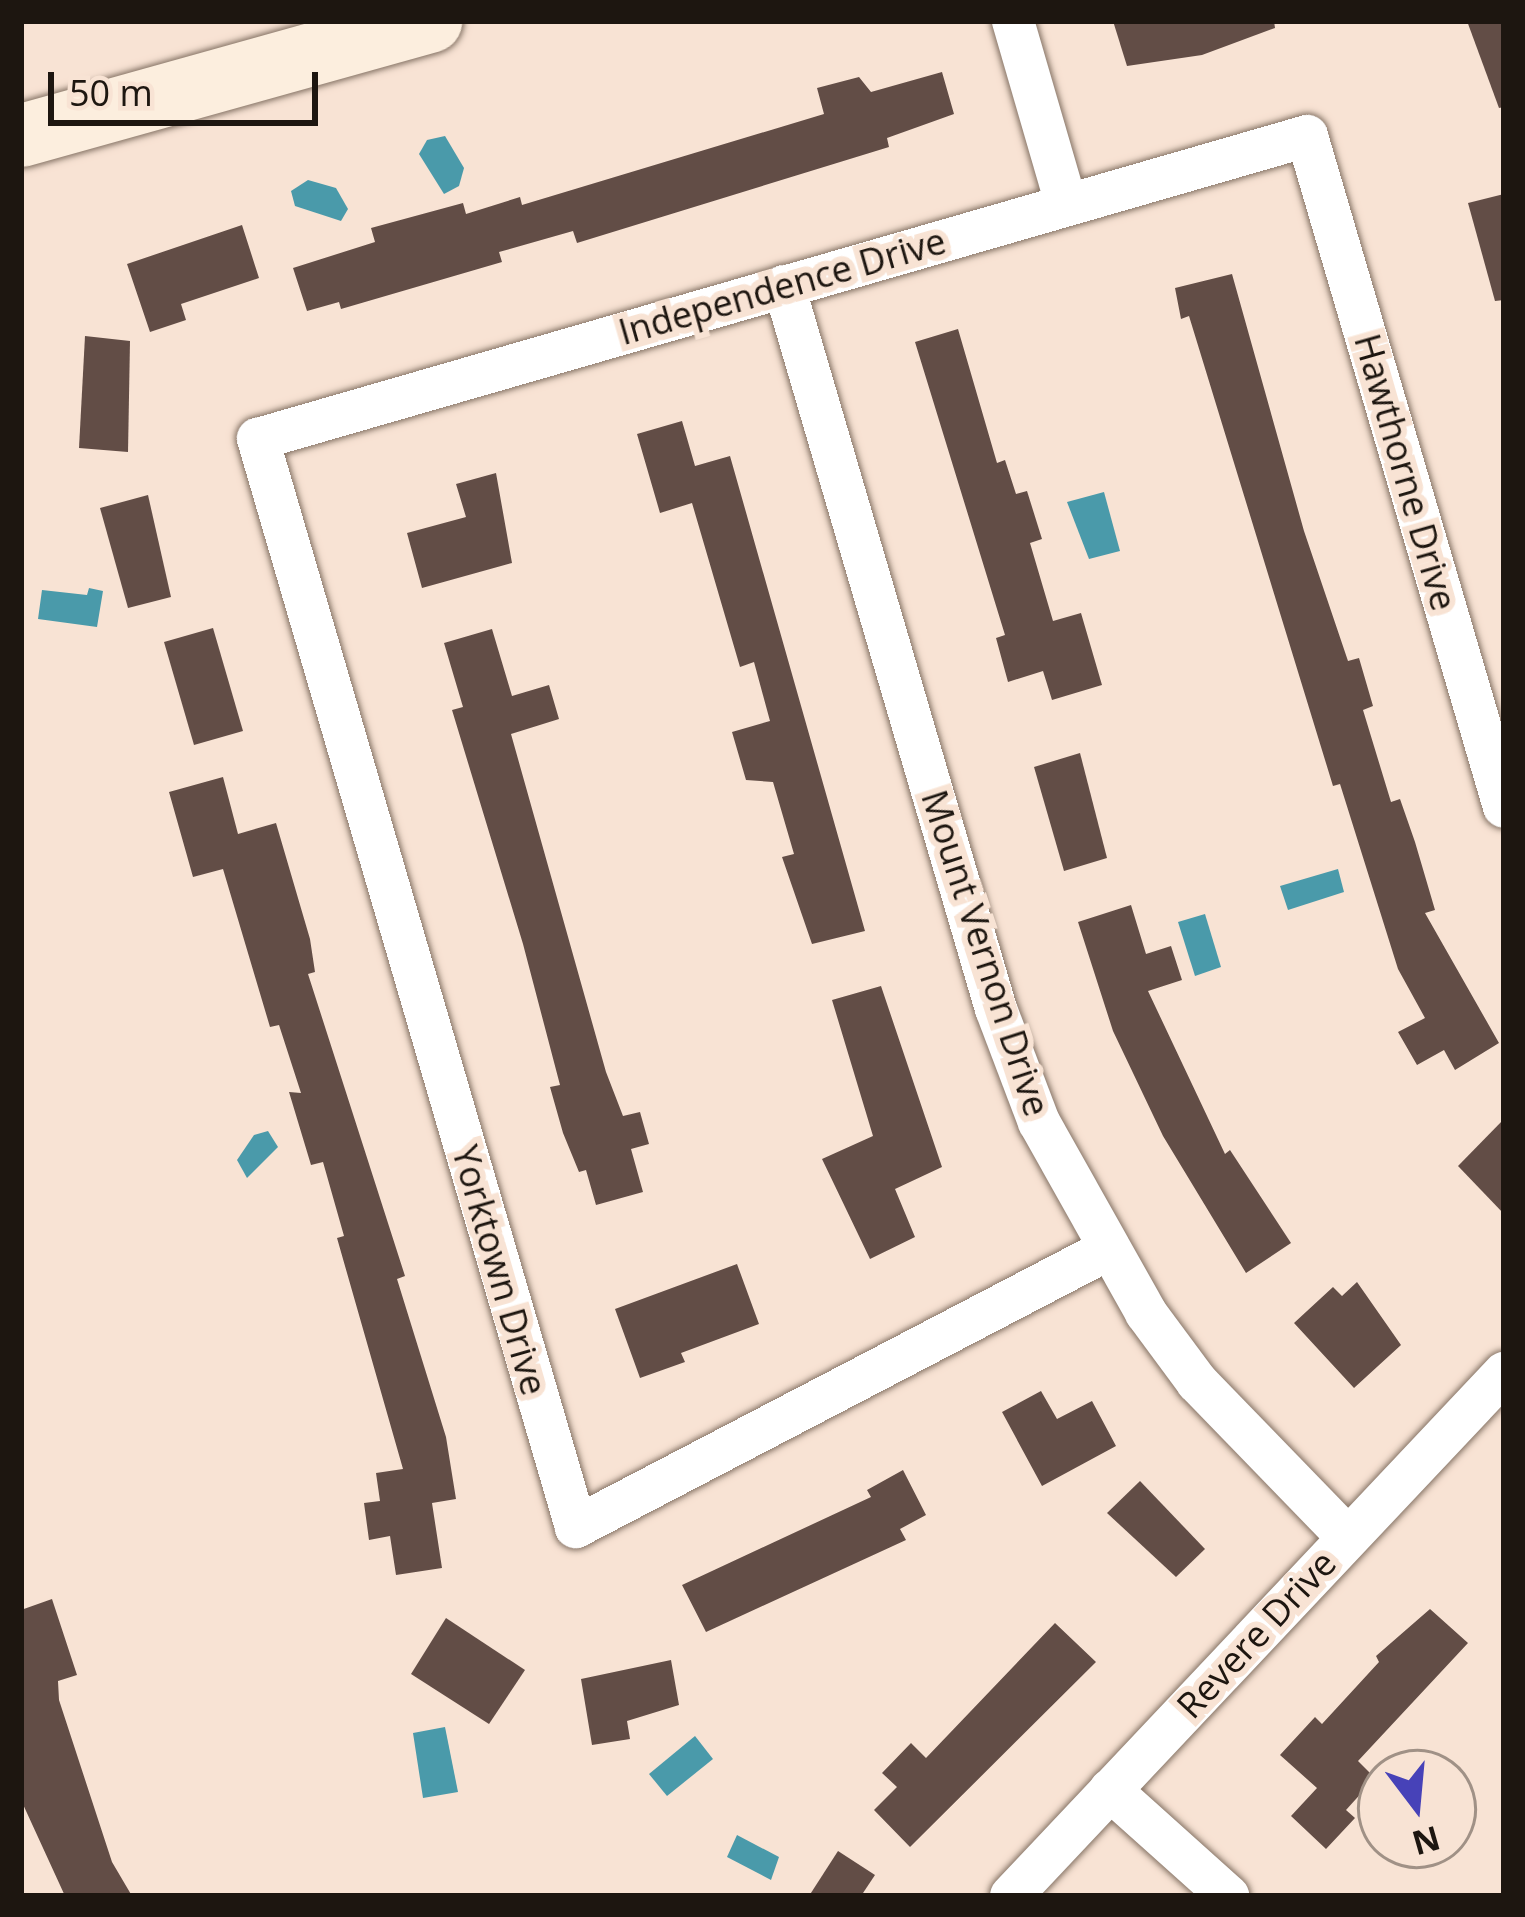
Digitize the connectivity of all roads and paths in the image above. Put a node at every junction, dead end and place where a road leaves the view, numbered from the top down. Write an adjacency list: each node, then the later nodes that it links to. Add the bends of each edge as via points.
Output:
1 (430, 21): 3 (street)
2 (1013, 21): 5 (street)
3 (21, 135)
4 (1307, 136): 5 (street, Independence Drive); 8 (street, Hawthorne Drive)
5 (1066, 203): 6 (street, Independence Drive)
6 (784, 286): 7 (street, Independence Drive); 9 (street, Mount Vernon Drive, via 1003,1028 1039,1122)
7 (258, 439): 9 (street, Yorktown Drive, via 575,1527)
8 (1504, 807)
9 (1106, 1251): 11 (street, Mount Vernon Drive, via 1197,1382)
10 (1504, 1373): 11 (street, Revere Drive)
11 (1347, 1537): 12 (street, Revere Drive)
12 (1110, 1790): 13 (street, Revere Drive); 14 (street)
13 (1011, 1896)
14 (1228, 1896)

